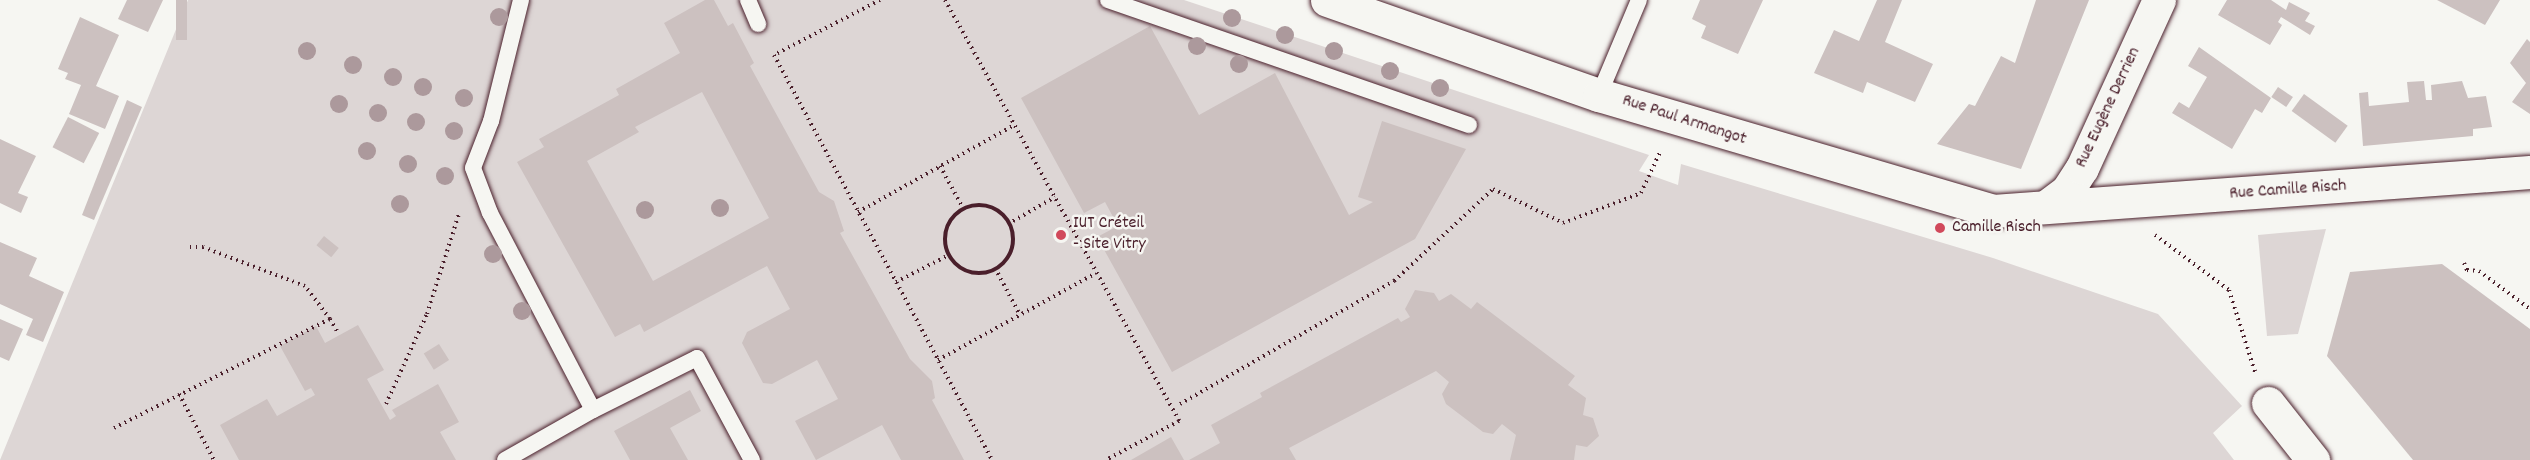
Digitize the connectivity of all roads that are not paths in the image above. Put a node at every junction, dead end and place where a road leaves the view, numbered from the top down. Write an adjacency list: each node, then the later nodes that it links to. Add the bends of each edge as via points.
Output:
1 (521, 0): 13 (lane, via 491,121 473,168 490,213)
2 (748, 0): 7 (lane)
3 (1108, 0): 9 (lane)
4 (1327, 0): 8 (street, Rue Paul Armangot)
5 (1639, 0): 8 (lane)
6 (2159, 0): 11 (street, Rue Eugène Derrien, via 2082,168 2067,192)
7 (758, 24)
8 (1599, 95): 11 (street, Rue Paul Armangot, via 1974,207 2019,213)
9 (1469, 125)
10 (2530, 172): 11 (street, Rue Camille Risch)
11 (2047, 207)
12 (2268, 403): 16 (street)
13 (593, 410): 14 (lane); 15 (lane, via 697,357)
14 (505, 460)
15 (752, 460)
16 (2313, 460)

